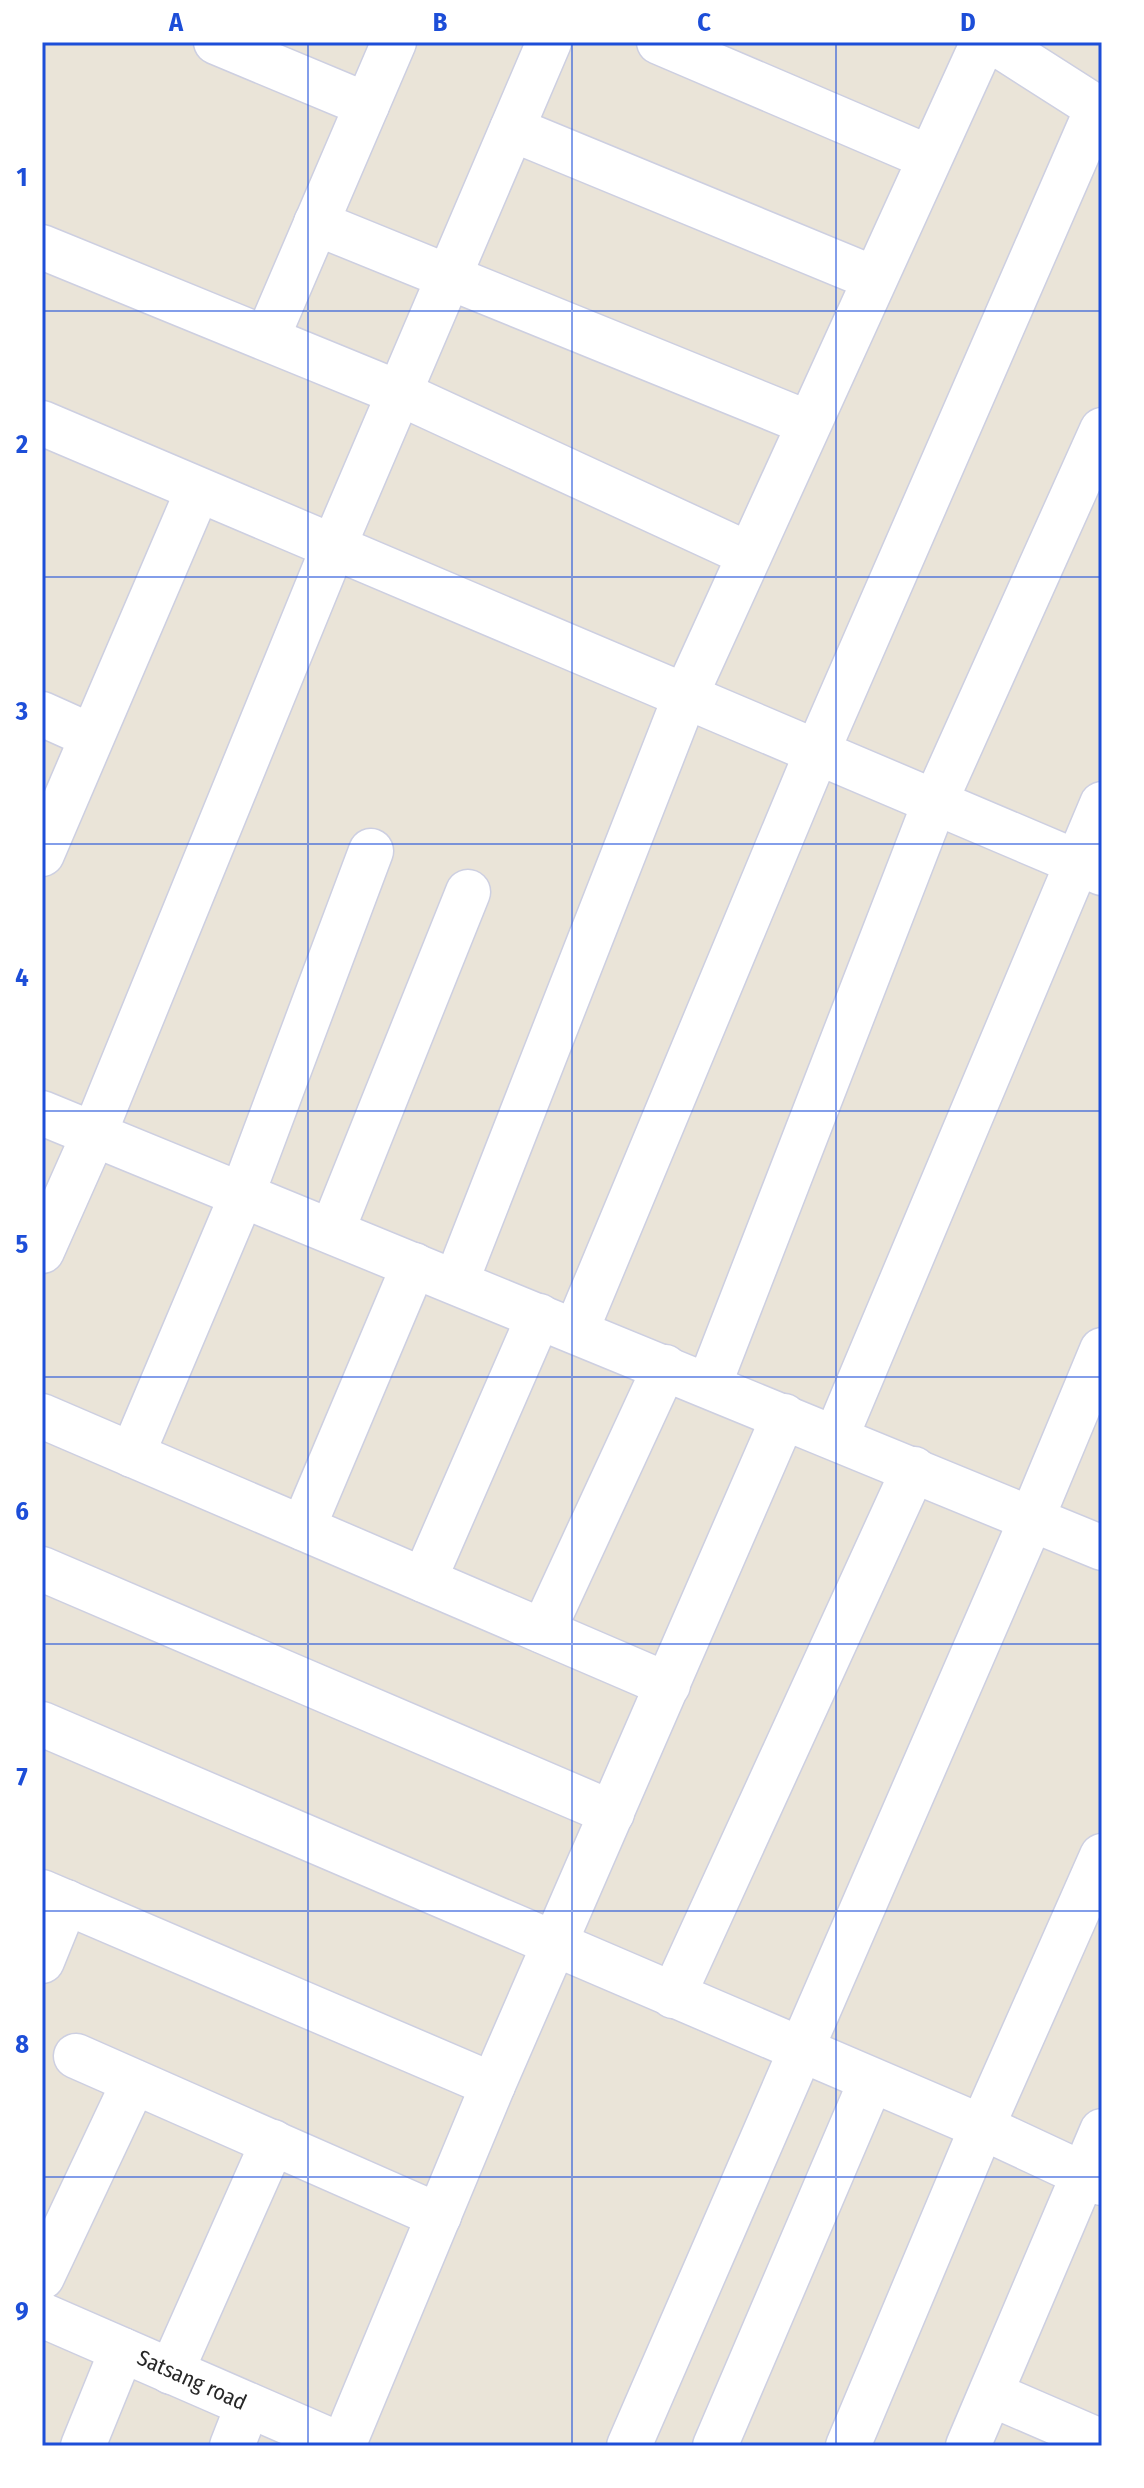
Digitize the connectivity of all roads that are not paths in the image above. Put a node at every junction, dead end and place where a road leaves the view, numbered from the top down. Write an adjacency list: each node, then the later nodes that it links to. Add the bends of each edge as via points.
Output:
1 (216, 42): 7 (street)
2 (394, 42): 7 (street)
3 (549, 42): 9 (street)
4 (659, 42): 10 (street)
5 (983, 42): 10 (street)
6 (994, 42): 8 (street)
7 (367, 105): 11 (street)
8 (1100, 110): 26 (street)
9 (512, 129): 13 (street); 14 (street)
10 (928, 157): 14 (street)
11 (316, 223): 13 (street); 15 (street)
12 (42, 247): 15 (street)
13 (448, 278): 16 (street); 18 (street)
14 (873, 278): 18 (street)
15 (267, 338): 16 (street)
16 (399, 393): 21 (street); 22 (street)
17 (42, 423): 20 (street)
18 (808, 423): 22 (street)
19 (1102, 430): 27 (street)
20 (198, 490): 21 (street); 25 (street)
21 (333, 548): 23 (street); 34 (street)
22 (748, 554): 23 (street)
23 (685, 697): 26 (street); 39 (street)
24 (42, 714): 25 (street)
25 (91, 736): 30 (street)
26 (817, 752): 27 (street); 40 (street)
27 (935, 802): 31 (street); 43 (street)
28 (1102, 804): 31 (street)
29 (371, 851): 35 (street)
30 (42, 852)
31 (1090, 868): 46 (street)
32 (468, 892): 36 (street)
33 (42, 1113): 34 (street)
34 (94, 1134): 35 (street); 37 (street)
35 (242, 1195): 36 (street); 47 (street)
36 (332, 1231): 38 (street)
37 (42, 1251)
38 (414, 1265): 39 (street); 50 (street)
39 (456, 1282): 40 (street)
40 (558, 1324): 42 (street); 53 (street)
41 (1102, 1350): 49 (street)
42 (665, 1367): 43 (street); 54 (street)
43 (709, 1385): 45 (street)
44 (42, 1416): 47 (street)
45 (784, 1416): 46 (street); 55 (street)
46 (836, 1437): 48 (street)
47 (132, 1455): 50 (street)
48 (914, 1469): 49 (street); 62 (street)
49 (1032, 1518): 51 (street); 63 (street)
50 (303, 1528): 53 (street)
51 (1102, 1548)
52 (42, 1569): 57 (street)
53 (424, 1580): 54 (street)
54 (543, 1631): 55 (street)
55 (668, 1685): 57 (street)
56 (42, 1724): 60 (street)
57 (612, 1813): 60 (street)
58 (1102, 1856): 68 (street)
59 (54, 1897): 61 (street); 67 (street)
60 (555, 1945): 62 (street); 67 (street)
61 (42, 1961)
62 (673, 1996): 63 (street)
63 (801, 2051): 65 (street); 83 (street)
64 (76, 2056): 66 (street)
65 (871, 2081): 68 (street); 84 (street)
66 (134, 2082): 70 (street); 73 (street)
67 (493, 2085): 72 (street)
68 (982, 2127): 71 (street); 85 (street)
69 (1102, 2131): 71 (street)
70 (273, 2142): 72 (street); 76 (street)
71 (1092, 2179): 77 (street)
72 (439, 2216): 82 (street)
73 (42, 2277)
74 (42, 2315): 75 (street, Satsang road)
75 (122, 2350): 76 (street, Satsang road); 80 (street)
76 (171, 2372): 78 (street, Satsang road)
77 (991, 2394): 79 (street); 86 (street)
78 (248, 2405): 81 (street); 82 (street, Satsang road)
79 (1102, 2442)
80 (83, 2446)
81 (232, 2446)
82 (343, 2446)
83 (629, 2446)
84 (715, 2446)
85 (848, 2446)
86 (968, 2446)

